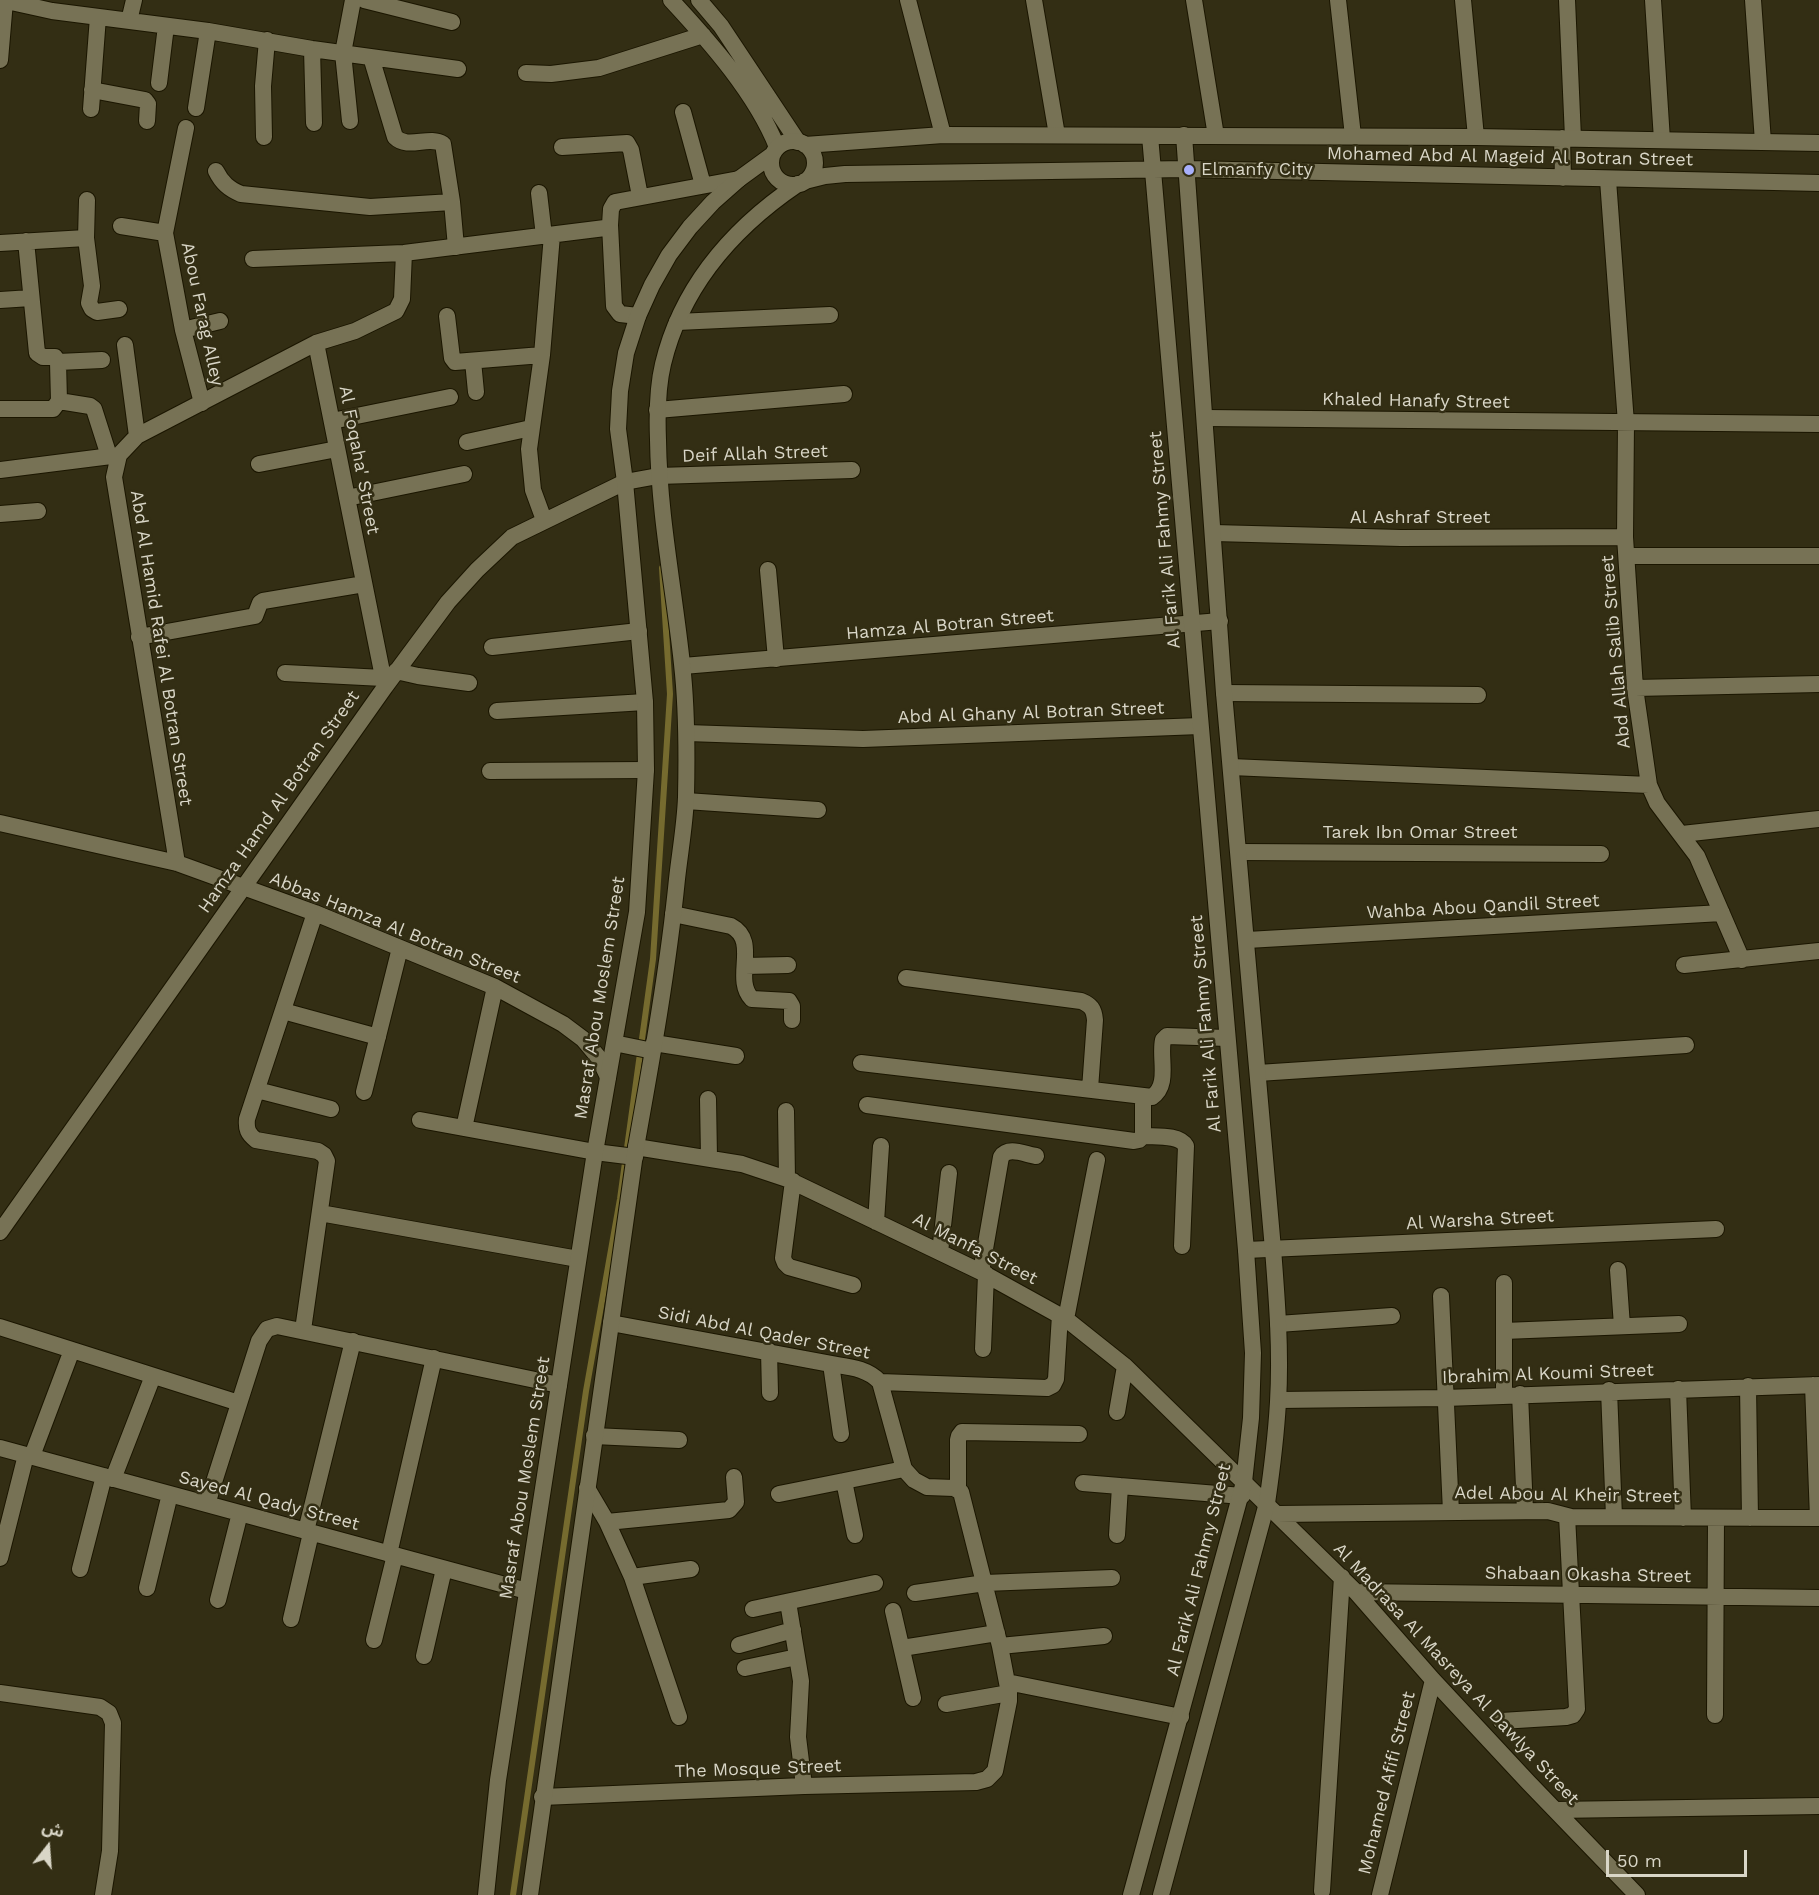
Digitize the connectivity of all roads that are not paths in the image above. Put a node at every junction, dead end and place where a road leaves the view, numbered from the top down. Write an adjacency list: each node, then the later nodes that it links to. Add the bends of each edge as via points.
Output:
1 (134, 0): 17 (street)
2 (353, 0): 24 (street)
3 (364, 0): 18 (street)
4 (671, 0): 21 (street)
5 (699, 0): 50 (street)
6 (908, 0): 38 (street)
7 (1034, 0): 39 (street)
8 (1194, 0): 42 (street)
9 (1338, 0): 43 (street)
10 (1463, 0): 45 (street)
11 (1567, 0): 46 (street)
12 (1653, 0): 47 (street)
13 (1753, 0): 48 (street)
14 (3, 1): 15 (street, via 52,11); 26 (street)
15 (78, 7): 16 (street)
16 (98, 17): 17 (street); 30 (street)
17 (129, 21): 19 (street)
18 (452, 22)
19 (166, 26): 20 (street); 29 (street)
20 (208, 31): 22 (street); 31 (street)
21 (703, 35): 28 (street, via 599,68); 52 (street, via 763,116)
22 (267, 40): 23 (street); 44 (street)
23 (312, 49): 24 (street); 36 (street)
24 (343, 53): 25 (street); 35 (street)
25 (371, 57): 27 (street); 65 (street, via 395,137 405,143 443,144)
26 (0, 60)
27 (458, 69)
28 (526, 73)
29 (159, 83)
30 (92, 90): 32 (street); 34 (street, via 145,100)
31 (196, 108)
32 (91, 109)
33 (683, 112): 61 (street)
34 (147, 121)
35 (350, 121)
36 (314, 123)
37 (186, 128): 68 (street, Abou Farag Alley)
38 (943, 135): 39 (street, Mohamed Abd Al Mageid Al Botran Street); 50 (street, Mohamed Abd Al Mageid Al Botran Street)
39 (1057, 135): 41 (street, Mohamed Abd Al Mageid Al Botran Street)
40 (1184, 135): 41 (street, Mohamed Abd Al Mageid Al Botran Street); 42 (street, Mohamed Abd Al Mageid Al Botran Street); 54 (street)
41 (1150, 136): 53 (street, Al Farik Ali Fahmy Street)
42 (1216, 136): 43 (street, Mohamed Abd Al Mageid Al Botran Street)
43 (1353, 136): 45 (street, Mohamed Abd Al Mageid Al Botran Street)
44 (264, 137)
45 (1476, 137): 46 (street, Mohamed Abd Al Mageid Al Botran Street)
46 (1568, 138): 47 (street, Mohamed Abd Al Mageid Al Botran Street); 56 (street)
47 (1662, 140): 48 (street, Mohamed Abd Al Mageid Al Botran Street)
48 (1763, 142): 49 (street, Mohamed Abd Al Mageid Al Botran Street)
49 (1819, 142)
50 (802, 143): 52 (street, via 783,143); 59 (street, via 815,159 811,175)
51 (562, 147): 63 (street, via 627,143)
52 (775, 151): 57 (street, Masraf Abou Moslem Street); 59 (street, via 771,165 774,174 789,184)
53 (1153, 169): 54 (street, Mohamed Abd Al Mageid Al Botran Street); 59 (street, Mohamed Abd Al Mageid Al Botran Street, via 845,174); 123 (street, Al Farik Ali Fahmy Street)
54 (1186, 169): 56 (street, Mohamed Abd Al Mageid Al Botran Street); 98 (street)
55 (216, 171): 65 (street, via 222,182 241,194 370,207)
56 (1563, 178): 58 (street, Mohamed Abd Al Mageid Al Botran Street)
57 (739, 179): 61 (street); 81 (street, Masraf Abou Moslem Street, via 683,237 652,285)
58 (1608, 180): 60 (street, Mohamed Abd Al Mageid Al Botran Street); 100 (street, Abd Allah Salib Street)
59 (802, 183): 83 (street, via 767,205 739,230 714,258)
60 (1819, 183)
61 (703, 185): 63 (street)
62 (539, 193): 69 (street)
63 (640, 196): 66 (street, via 615,202 610,209)
64 (87, 200): 70 (street)
65 (452, 201): 73 (street)
66 (610, 225): 69 (street); 81 (street, via 614,306 620,314)
67 (121, 226): 68 (street, Abou Farag Alley)
68 (165, 233): 84 (street, Abou Farag Alley)
69 (548, 235): 73 (street); 87 (street)
70 (86, 237): 71 (street); 78 (street, via 92,286 89,303 97,312)
71 (26, 241): 72 (street); 76 (street)
72 (0, 243)
73 (456, 247): 74 (street)
74 (404, 253): 75 (street); 85 (street, via 402,299 396,311 355,332)
75 (253, 259)
76 (31, 298): 77 (street); 90 (street, via 38,353 55,357)
77 (0, 300)
78 (118, 309)
79 (830, 315): 83 (street)
80 (447, 316): 89 (street, via 453,361)
81 (638, 316): 111 (street, Masraf Abou Moslem Street, via 620,391 618,429)
82 (220, 321): 84 (street)
83 (677, 322): 97 (street, via 663,365)
84 (183, 330): 95 (street, Abou Farag Alley)
85 (316, 343): 95 (street); 99 (street, Al Foqaha' Street)
86 (125, 345): 104 (street)
87 (542, 355): 89 (street); 102 (street)
88 (102, 360): 90 (street)
89 (473, 361): 91 (street)
90 (58, 362): 94 (street)
91 (476, 392)
92 (844, 394): 97 (street)
93 (450, 397): 99 (street)
94 (59, 401): 96 (street, via 53,409); 104 (street, via 94,409)
95 (201, 403): 104 (street)
96 (0, 409)
97 (657, 410): 110 (street)
98 (1206, 418): 100 (street, Khaled Hanafy Street); 116 (street)
99 (332, 422): 105 (street, Al Foqaha' Street)
100 (1626, 423): 101 (street, Khaled Hanafy Street); 117 (street, Abd Allah Salib Street)
101 (1819, 424)
102 (531, 428): 103 (street); 115 (street, via 530,469)
103 (466, 442)
104 (123, 447): 107 (street); 125 (street, Abd Al Hamid Rafei Al Botran Street, via 114,477)
105 (337, 449): 106 (street); 112 (street, Al Foqaha' Street)
106 (259, 464)
107 (0, 470)
108 (852, 470): 110 (street, Deif Allah Street)
109 (464, 474): 112 (street)
110 (658, 476): 111 (street, Hamza Hamd Al Botran Street); 128 (street)
111 (625, 482): 115 (street, Hamza Hamd Al Botran Street); 124 (street, Masraf Abou Moslem Street)
112 (347, 498): 121 (street, Al Foqaha' Street)
113 (38, 511): 114 (street)
114 (0, 513)
115 (544, 520): 130 (street, Hamza Hamd Al Botran Street, via 512,537 477,570)
116 (1214, 533): 117 (street, Al Ashraf Street, via 1401,538); 122 (street)
117 (1625, 537): 118 (street, Abd Allah Salib Street)
118 (1627, 556): 119 (street); 133 (street, Abd Allah Salib Street)
119 (1819, 556)
120 (768, 570): 127 (street)
121 (364, 584): 125 (street, via 263,602 255,616); 130 (street, Al Foqaha' Street)
122 (1220, 621): 123 (street, Hamza Al Botran Street); 134 (street)
123 (1192, 623): 127 (street, Hamza Al Botran Street); 138 (street, Al Farik Ali Fahmy Street)
124 (639, 631): 126 (street); 136 (street, Masraf Abou Moslem Street)
125 (139, 637): 151 (street, Abd Al Hamid Rafei Al Botran Street)
126 (492, 647)
127 (776, 659): 128 (street, Hamza Al Botran Street)
128 (683, 666): 139 (street)
129 (285, 673): 130 (street)
130 (388, 678): 131 (street, via 418,676); 152 (street, Hamza Hamd Al Botran Street)
131 (469, 683)
132 (1819, 684): 133 (street)
133 (1635, 688): 143 (street, Abd Allah Salib Street)
134 (1224, 693): 135 (street); 140 (street)
135 (1478, 695)
136 (645, 702): 137 (street); 141 (street, Masraf Abou Moslem Street)
137 (497, 711)
138 (1200, 726): 139 (street, Abd Al Ghany Al Botran Street, via 863,739); 168 (street, Al Farik Ali Fahmy Street)
139 (687, 733): 144 (street)
140 (1231, 766): 143 (street); 149 (street)
141 (646, 770): 142 (street); 170 (street, Masraf Abou Moslem Street, via 637,912)
142 (490, 771)
143 (1649, 785): 148 (street, Abd Allah Salib Street, via 1657,803)
144 (686, 801): 145 (street); 155 (street)
145 (818, 810)
146 (1819, 819): 148 (street)
147 (0, 823): 151 (street, Abbas Hamza Al Botran Street)
148 (1682, 834): 154 (street, Abd Allah Salib Street, via 1697,856)
149 (1239, 852): 150 (street, Tarek Ibn Omar Street); 156 (street)
150 (1601, 854)
151 (177, 864): 152 (street, Abbas Hamza Al Botran Street)
152 (244, 887): 153 (street, Abbas Hamza Al Botran Street); 197 (street, Hamza Hamd Al Botran Street)
153 (315, 913): 157 (street, Abbas Hamza Al Botran Street); 165 (street)
154 (1722, 913): 156 (street, Wahba Abou Qandil Street); 159 (street, Abd Allah Salib Street)
155 (674, 914): 161 (street, via 737,929 745,939); 172 (street)
156 (1247, 940): 167 (street)
157 (400, 948): 164 (street, Abbas Hamza Al Botran Street); 169 (street)
158 (1819, 951): 159 (street)
159 (1742, 960): 162 (street)
160 (788, 965): 161 (street)
161 (745, 966): 166 (street, via 747,994 752,999 789,1001)
162 (1684, 966)
163 (906, 978): 177 (street, via 1089,1004 1095,1020)
164 (495, 987): 176 (street, Abbas Hamza Al Botran Street, via 583,1039); 186 (street)
165 (283, 1011): 169 (street); 178 (street)
166 (792, 1020)
167 (1255, 1034): 168 (street); 175 (street)
168 (1226, 1036): 180 (street, via 1167,1036 1161,1045 1159,1092 1152,1097); 203 (street, Al Farik Ali Fahmy Street)
169 (378, 1037): 179 (street)
170 (614, 1043): 172 (street); 176 (street, Masraf Abou Moslem Street)
171 (1686, 1045): 175 (street)
172 (654, 1047): 173 (street); 190 (street)
173 (736, 1056)
174 (861, 1063): 177 (street)
175 (1258, 1073): 202 (street)
176 (608, 1077): 189 (street, Masraf Abou Moslem Street)
177 (1090, 1089): 180 (street)
178 (257, 1090): 183 (street); 196 (street, via 247,1119 249,1135 256,1140 324,1155 328,1167)
179 (364, 1092)
180 (1143, 1096): 187 (street)
181 (708, 1099): 192 (street)
182 (867, 1105): 187 (street, via 1134,1141)
183 (331, 1109)
184 (786, 1111): 195 (street)
185 (420, 1120): 186 (street, Al Manfa Street)
186 (464, 1128): 189 (street, Al Manfa Street)
187 (1143, 1136): 201 (street, via 1178,1138 1186,1146)
188 (880, 1146): 198 (street)
189 (595, 1152): 190 (street, Al Manfa Street); 205 (street, Masraf Abou Moslem Street)
190 (636, 1152): 192 (street, Al Manfa Street); 213 (street)
191 (1036, 1156): 207 (street, via 1008,1150 1001,1157)
192 (709, 1157): 195 (street, Al Manfa Street)
193 (1097, 1160): 212 (street)
194 (949, 1173): 204 (street)
195 (790, 1180): 198 (street, Al Manfa Street); 209 (street, via 784,1263)
196 (320, 1213): 205 (street); 218 (street)
197 (5, 1215): 200 (street, Hamza Hamd Al Botran Street)
198 (876, 1222): 204 (street, Al Manfa Street)
199 (1716, 1229): 202 (street, Al Warsha Street)
200 (0, 1232)
201 (1182, 1246)
202 (1274, 1249): 203 (street, Al Warsha Street); 214 (street)
203 (1246, 1250): 254 (street, Al Farik Ali Fahmy Street, via 1253,1353)
204 (940, 1252): 207 (street, Al Manfa Street)
205 (578, 1259): 229 (street, Masraf Abou Moslem Street)
206 (1618, 1270): 216 (street)
207 (983, 1273): 212 (street, Al Manfa Street); 221 (street)
208 (1503, 1283): 219 (street)
209 (853, 1286)
210 (1441, 1296): 236 (street)
211 (1392, 1316): 214 (street)
212 (1063, 1317): 226 (street, Al Manfa Street); 228 (street, via 1056,1379 1047,1388)
213 (611, 1323): 223 (street, Sidi Abd Al Qader Street); 242 (street)
214 (1278, 1324): 237 (street)
215 (1679, 1324): 216 (street)
216 (1622, 1326): 219 (street)
217 (0, 1327): 222 (street)
218 (303, 1330): 220 (street); 238 (street, via 277,1326 267,1329 259,1341)
219 (1504, 1331): 235 (street)
220 (353, 1341): 224 (street); 269 (street)
221 (982, 1348)
222 (72, 1350): 227 (street); 245 (street)
223 (769, 1351): 225 (street, Sidi Abd Al Qader Street); 234 (street)
224 (434, 1358): 229 (street); 272 (street)
225 (831, 1364): 228 (street, Sidi Abd Al Qader Street, via 858,1369); 240 (street)
226 (1125, 1366): 239 (street); 254 (street, Al Manfa Street)
227 (153, 1376): 238 (street); 247 (street)
228 (880, 1382): 246 (street, Sidi Abd Al Qader Street)
229 (559, 1385): 283 (street, Masraf Abou Moslem Street)
230 (1816, 1385): 231 (street, Ibrahim Al Koumi Street); 267 (street)
231 (1748, 1386): 232 (street, Ibrahim Al Koumi Street); 266 (street)
232 (1678, 1389): 233 (street, Ibrahim Al Koumi Street); 264 (street)
233 (1609, 1390): 235 (street, Ibrahim Al Koumi Street); 263 (street)
234 (770, 1393)
235 (1512, 1394): 236 (street, Ibrahim Al Koumi Street); 259 (street)
236 (1445, 1398): 237 (street, Ibrahim Al Koumi Street); 260 (street)
237 (1279, 1400): 258 (street)
238 (239, 1403): 257 (street)
239 (1117, 1412)
240 (841, 1434)
241 (1079, 1434): 253 (street, via 962,1432)
242 (594, 1436): 243 (street); 252 (street)
243 (679, 1440)
244 (0, 1448): 245 (street, Sayed Al Qady Street)
245 (29, 1456): 247 (street, Sayed Al Qady Street); 273 (street)
246 (904, 1469): 249 (street); 253 (street, via 927,1487)
247 (108, 1477): 255 (street, Sayed Al Qady Street); 274 (street)
248 (734, 1477): 268 (street, via 736,1502 729,1510)
249 (844, 1481): 256 (street); 271 (street)
250 (1083, 1483): 251 (street)
251 (1120, 1486): 254 (street); 270 (street)
252 (587, 1488): 268 (street); 313 (street)
253 (958, 1489): 281 (street)
254 (1243, 1489): 258 (street, Al Madrasa Al Masreya Al Dawlya Street); 310 (street, Al Farik Ali Fahmy Street)
255 (170, 1494): 257 (street, Sayed Al Qady Street); 282 (street)
256 (780, 1494)
257 (207, 1504): 261 (street, Sayed Al Qady Street)
258 (1272, 1509): 260 (street, Adel Abou Al Kheir Street); 278 (street, Al Madrasa Al Masreya Al Dawlya Street); 321 (street)
259 (1525, 1511): 260 (street, Adel Abou Al Kheir Street); 262 (street, Adel Abou Al Kheir Street, via 1553,1511)
260 (1451, 1512)
261 (240, 1513): 269 (street, Sayed Al Qady Street); 289 (street)
262 (1567, 1516): 263 (street, Adel Abou Al Kheir Street); 286 (street)
263 (1614, 1517): 264 (street, Adel Abou Al Kheir Street)
264 (1683, 1518): 265 (street, Adel Abou Al Kheir Street)
265 (1716, 1518): 266 (street, Adel Abou Al Kheir Street); 287 (street)
266 (1750, 1518): 267 (street, Adel Abou Al Kheir Street)
267 (1819, 1518)
268 (607, 1522): 277 (street)
269 (309, 1532): 272 (street, Sayed Al Qady Street); 293 (street)
270 (1117, 1534)
271 (855, 1535)
272 (392, 1555): 275 (street, Sayed Al Qady Street); 296 (street)
273 (0, 1558)
274 (80, 1569)
275 (444, 1569): 283 (street, Sayed Al Qady Street); 300 (street)
276 (691, 1569): 277 (street)
277 (632, 1577): 309 (street)
278 (1342, 1577): 284 (street, Al Madrasa Al Masreya Al Dawlya Street); 316 (street)
279 (1112, 1578): 281 (street)
280 (876, 1583): 290 (street)
281 (985, 1583): 285 (street); 297 (street)
282 (147, 1588)
283 (527, 1591): 318 (street, Masraf Abou Moslem Street, via 498,1780)
284 (1356, 1592): 286 (street, Shabaan Okasha Street); 303 (street, Al Madrasa Al Masreya Al Dawlya Street)
285 (915, 1593)
286 (1571, 1594): 287 (street, Shabaan Okasha Street); 311 (street, via 1577,1709 1566,1717)
287 (1715, 1596): 288 (street, Shabaan Okasha Street); 308 (street)
288 (1819, 1598)
289 (218, 1600)
290 (788, 1602): 291 (street); 294 (street)
291 (753, 1609)
292 (893, 1611): 299 (street)
293 (291, 1619)
294 (793, 1630): 298 (street); 301 (street)
295 (1104, 1636): 297 (street)
296 (374, 1640)
297 (998, 1640): 299 (street); 304 (street)
298 (739, 1645)
299 (902, 1648): 306 (street)
300 (424, 1656)
301 (797, 1657): 302 (street); 312 (street, via 801,1682 798,1737)
302 (745, 1668)
303 (1433, 1680): 315 (street, Al Madrasa Al Masreya Al Dawlya Street); 322 (street, Mohamed Afifi Street)
304 (1008, 1688): 307 (street); 310 (street); 312 (street, The Mosque Street, via 995,1771 987,1779)
305 (0, 1693): 317 (street, via 100,1707 109,1713 113,1724 110,1851)
306 (914, 1698)
307 (946, 1704)
308 (1715, 1715)
309 (679, 1717)
310 (1181, 1717): 320 (street, Al Farik Ali Fahmy Street)
311 (1501, 1721)
312 (804, 1786): 313 (street, The Mosque Street)
313 (542, 1797): 319 (street)
314 (1819, 1806): 315 (street)
315 (1555, 1810): 323 (street, Al Madrasa Al Masreya Al Dawlya Street)
316 (1322, 1891)
317 (103, 1895)
318 (486, 1895)
319 (530, 1895)
320 (1131, 1895)
321 (1161, 1895)
322 (1380, 1895)
323 (1637, 1895)

